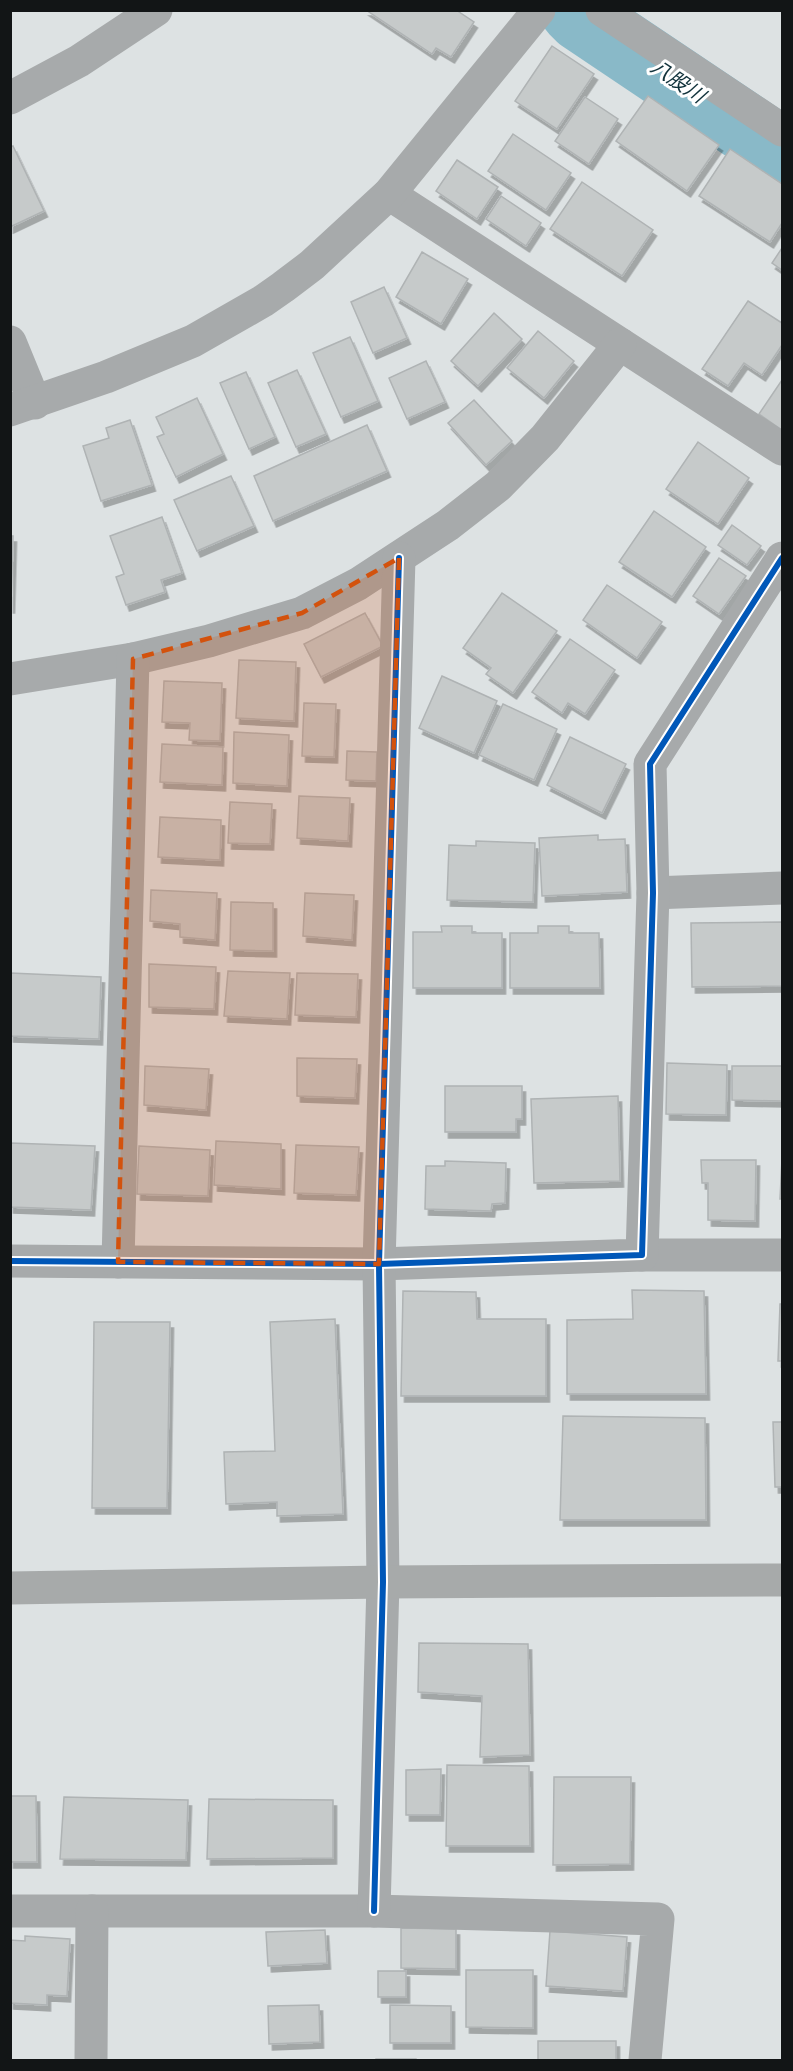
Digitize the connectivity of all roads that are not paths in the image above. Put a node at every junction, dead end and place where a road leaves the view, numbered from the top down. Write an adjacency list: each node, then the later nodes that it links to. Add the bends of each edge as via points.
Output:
1 (156, 10): 4 (street, via 79,61)
2 (539, 10): 6 (street)
3 (602, 10): 5 (street)
4 (10, 98)
5 (783, 130)
6 (390, 194): 8 (street); 9 (street, via 312,265 263,301 193,340 106,377)
7 (10, 342): 9 (street)
8 (620, 344): 10 (street); 11 (street, via 545,438 498,486)
9 (23, 406)
10 (783, 449)
11 (399, 558): 13 (street, via 302,613 209,641); 21 (street)
12 (783, 558): 16 (street, via 650,764)
13 (133, 658): 14 (street); 20 (street)
14 (10, 679)
15 (783, 888): 16 (street)
16 (653, 893): 17 (street)
17 (642, 1255): 18 (street); 21 (street)
18 (783, 1255)
19 (10, 1261): 20 (street)
20 (118, 1262): 21 (street)
21 (380, 1264): 23 (street)
22 (783, 1580): 23 (street)
23 (383, 1582): 24 (street); 27 (street)
24 (10, 1588)
25 (10, 1911): 26 (street)
26 (92, 1911): 27 (street); 28 (street)
27 (374, 1911): 29 (street, via 658,1919)
28 (91, 2061)
29 (645, 2061)

